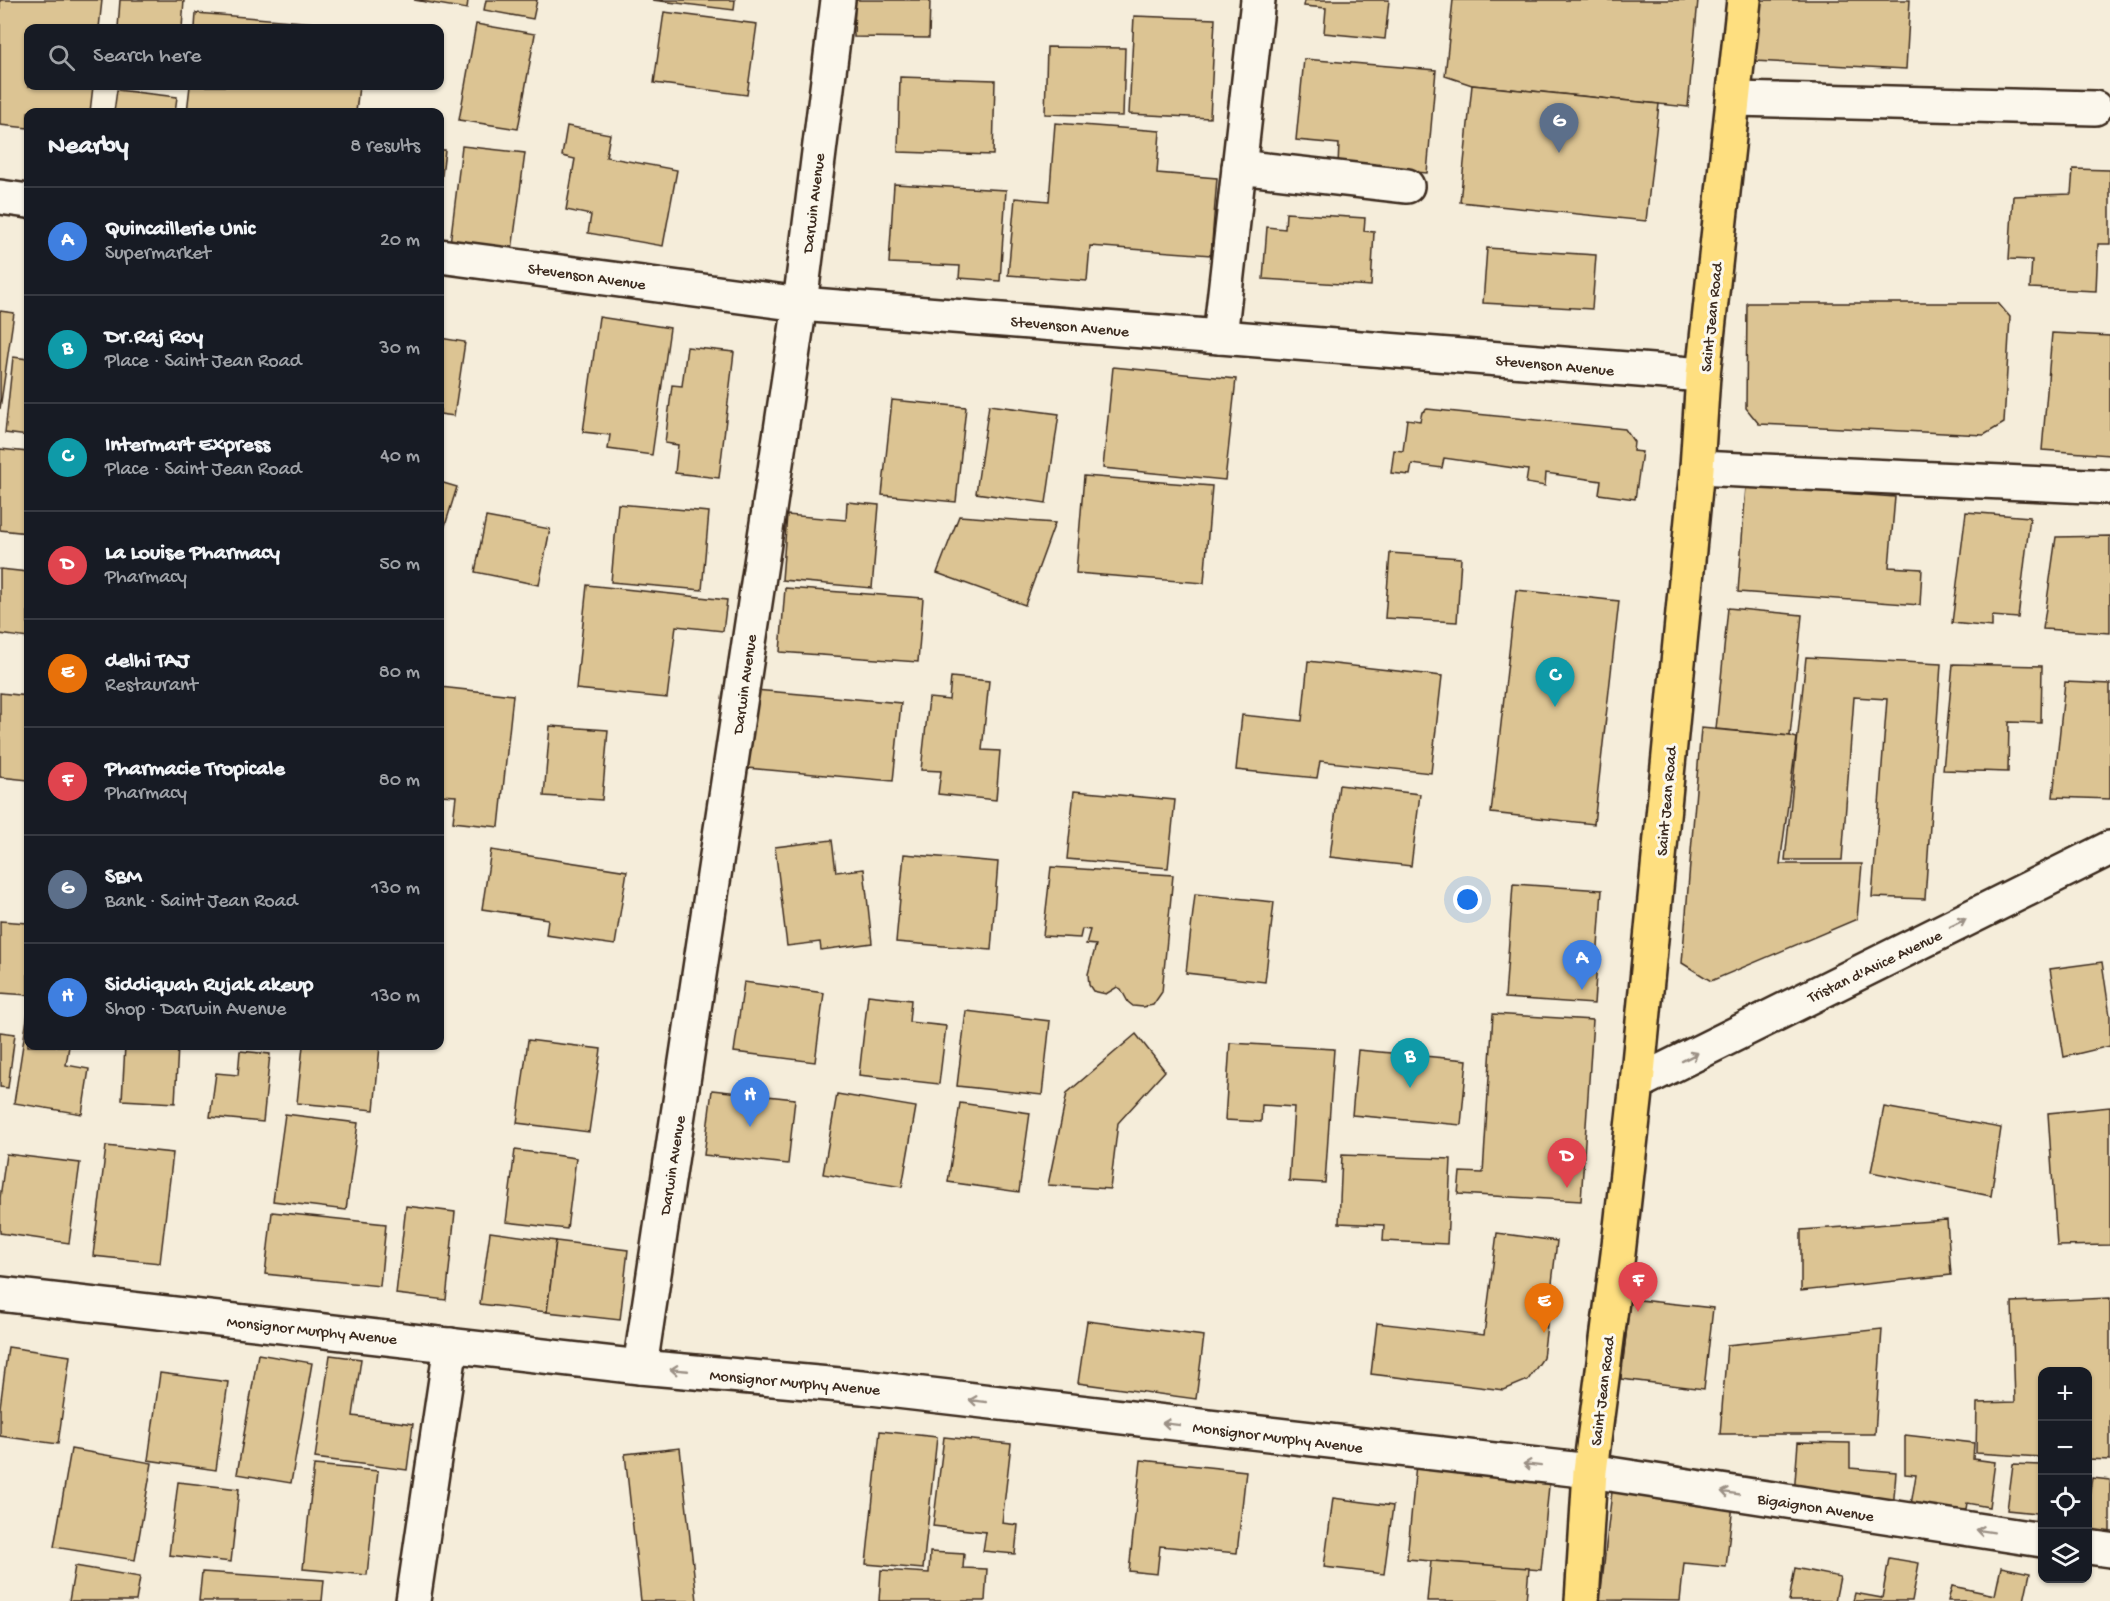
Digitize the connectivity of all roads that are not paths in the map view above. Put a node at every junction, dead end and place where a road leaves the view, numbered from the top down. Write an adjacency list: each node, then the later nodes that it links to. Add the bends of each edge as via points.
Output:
1 (838, 0): 11 (street, Darwin Avenue)
2 (1258, 0): 6 (street)
3 (1744, 0): 4 (main road, Saint Jean Road)
4 (1734, 99): 5 (street); 13 (main road, Saint Jean Road)
5 (2095, 108)
6 (1239, 167): 7 (street); 12 (street)
7 (1407, 186)
8 (0, 197): 9 (street)
9 (24, 200)
10 (444, 257): 11 (street, Stevenson Avenue)
11 (800, 304): 12 (street, Stevenson Avenue); 20 (street, Darwin Avenue)
12 (1220, 337): 13 (street, Stevenson Avenue)
13 (1703, 375): 14 (main road, Saint Jean Road)
14 (1697, 468): 15 (street); 17 (main road, Saint Jean Road)
15 (2110, 487)
16 (2110, 848): 17 (street, Tristan d'Avice Avenue, one-way to 16)
17 (1638, 1083): 21 (main road, Saint Jean Road)
18 (0, 1294): 19 (street, Monsignor Murphy Avenue)
19 (451, 1345): 20 (street, Monsignor Murphy Avenue); 25 (street)
20 (640, 1367): 21 (street, Monsignor Murphy Avenue, one-way to 20, via 862,1387)
21 (1590, 1472): 22 (street, Bigaignon Avenue, one-way to 21); 26 (main road, Saint Jean Road)
22 (2038, 1539)
23 (2092, 1548): 24 (street)
24 (2110, 1550)
25 (413, 1601)
26 (1582, 1601)

